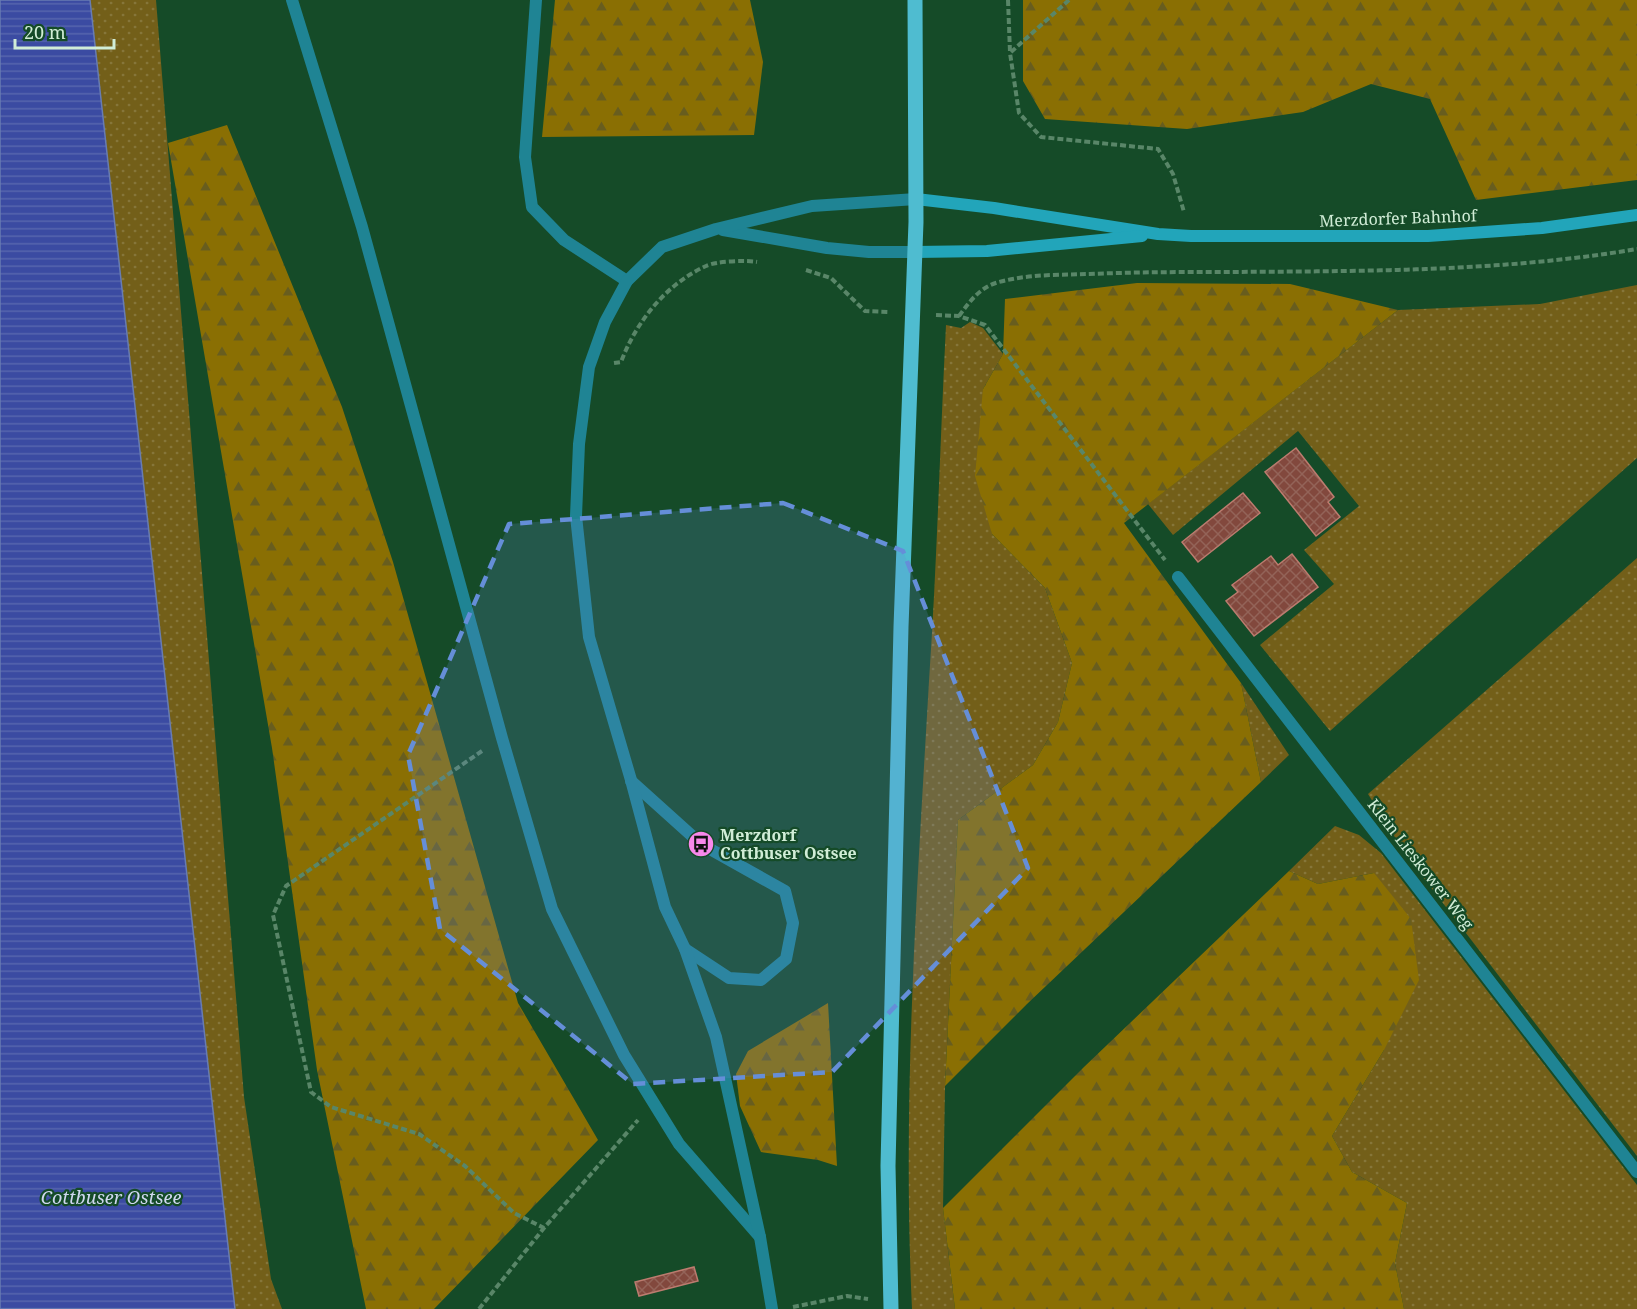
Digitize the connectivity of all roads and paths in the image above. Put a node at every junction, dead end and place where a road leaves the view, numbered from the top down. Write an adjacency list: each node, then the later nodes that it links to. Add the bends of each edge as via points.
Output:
1 (292, 0): 20 (street, via 362,227)
2 (536, 0): 16 (street, via 525,157 532,207 564,240)
3 (915, 0): 7 (main road)
4 (1008, 0): 6 (path)
5 (1069, 0): 6 (path)
6 (1010, 53): 11 (path, via 1019,113 1041,137 1158,148 1173,174)
7 (916, 200): 9 (street, via 812,206); 10 (street); 13 (main road)
8 (1637, 215): 11 (street, Merzdorfer Bahnhof, via 1542,228 1428,236)
9 (716, 229): 13 (street, via 826,248); 16 (street, via 662,248)
10 (1158, 234): 11 (street, Merzdorfer Bahnhof); 13 (street, via 987,251)
11 (1191, 236)
12 (1637, 249): 19 (path, via 1479,268 1038,275 997,282 975,294 959,316 985,325)
13 (915, 252): 17 (main road)
14 (763, 263): 18 (path, via 708,264 673,285 630,339 621,362)
15 (797, 267): 17 (path, via 831,278 865,310)
16 (627, 281): 18 (street, via 605,322)
17 (913, 314): 27 (main road, via 888,1166)
18 (589, 367): 21 (street, via 579,444 576,516 581,575 588,637)
19 (1178, 577): 24 (street, Klein Lieskower Weg)
20 (502, 738): 23 (street, via 552,909 624,1055); 25 (path, via 286,886 273,915 311,1092 331,1107 419,1134 465,1166 514,1213)
21 (631, 780): 22 (street, via 665,907); 22 (street, via 701,844 784,891 793,923 786,959 760,980 729,978)
22 (685, 949): 26 (street, via 716,1037)
23 (654, 1101): 25 (path); 26 (street, via 679,1144)
24 (1637, 1172)
25 (544, 1228): 28 (path)
26 (760, 1237): 29 (street)
27 (891, 1306): 30 (path, via 847,1296)
28 (479, 1309)
29 (772, 1309)
30 (784, 1309)

